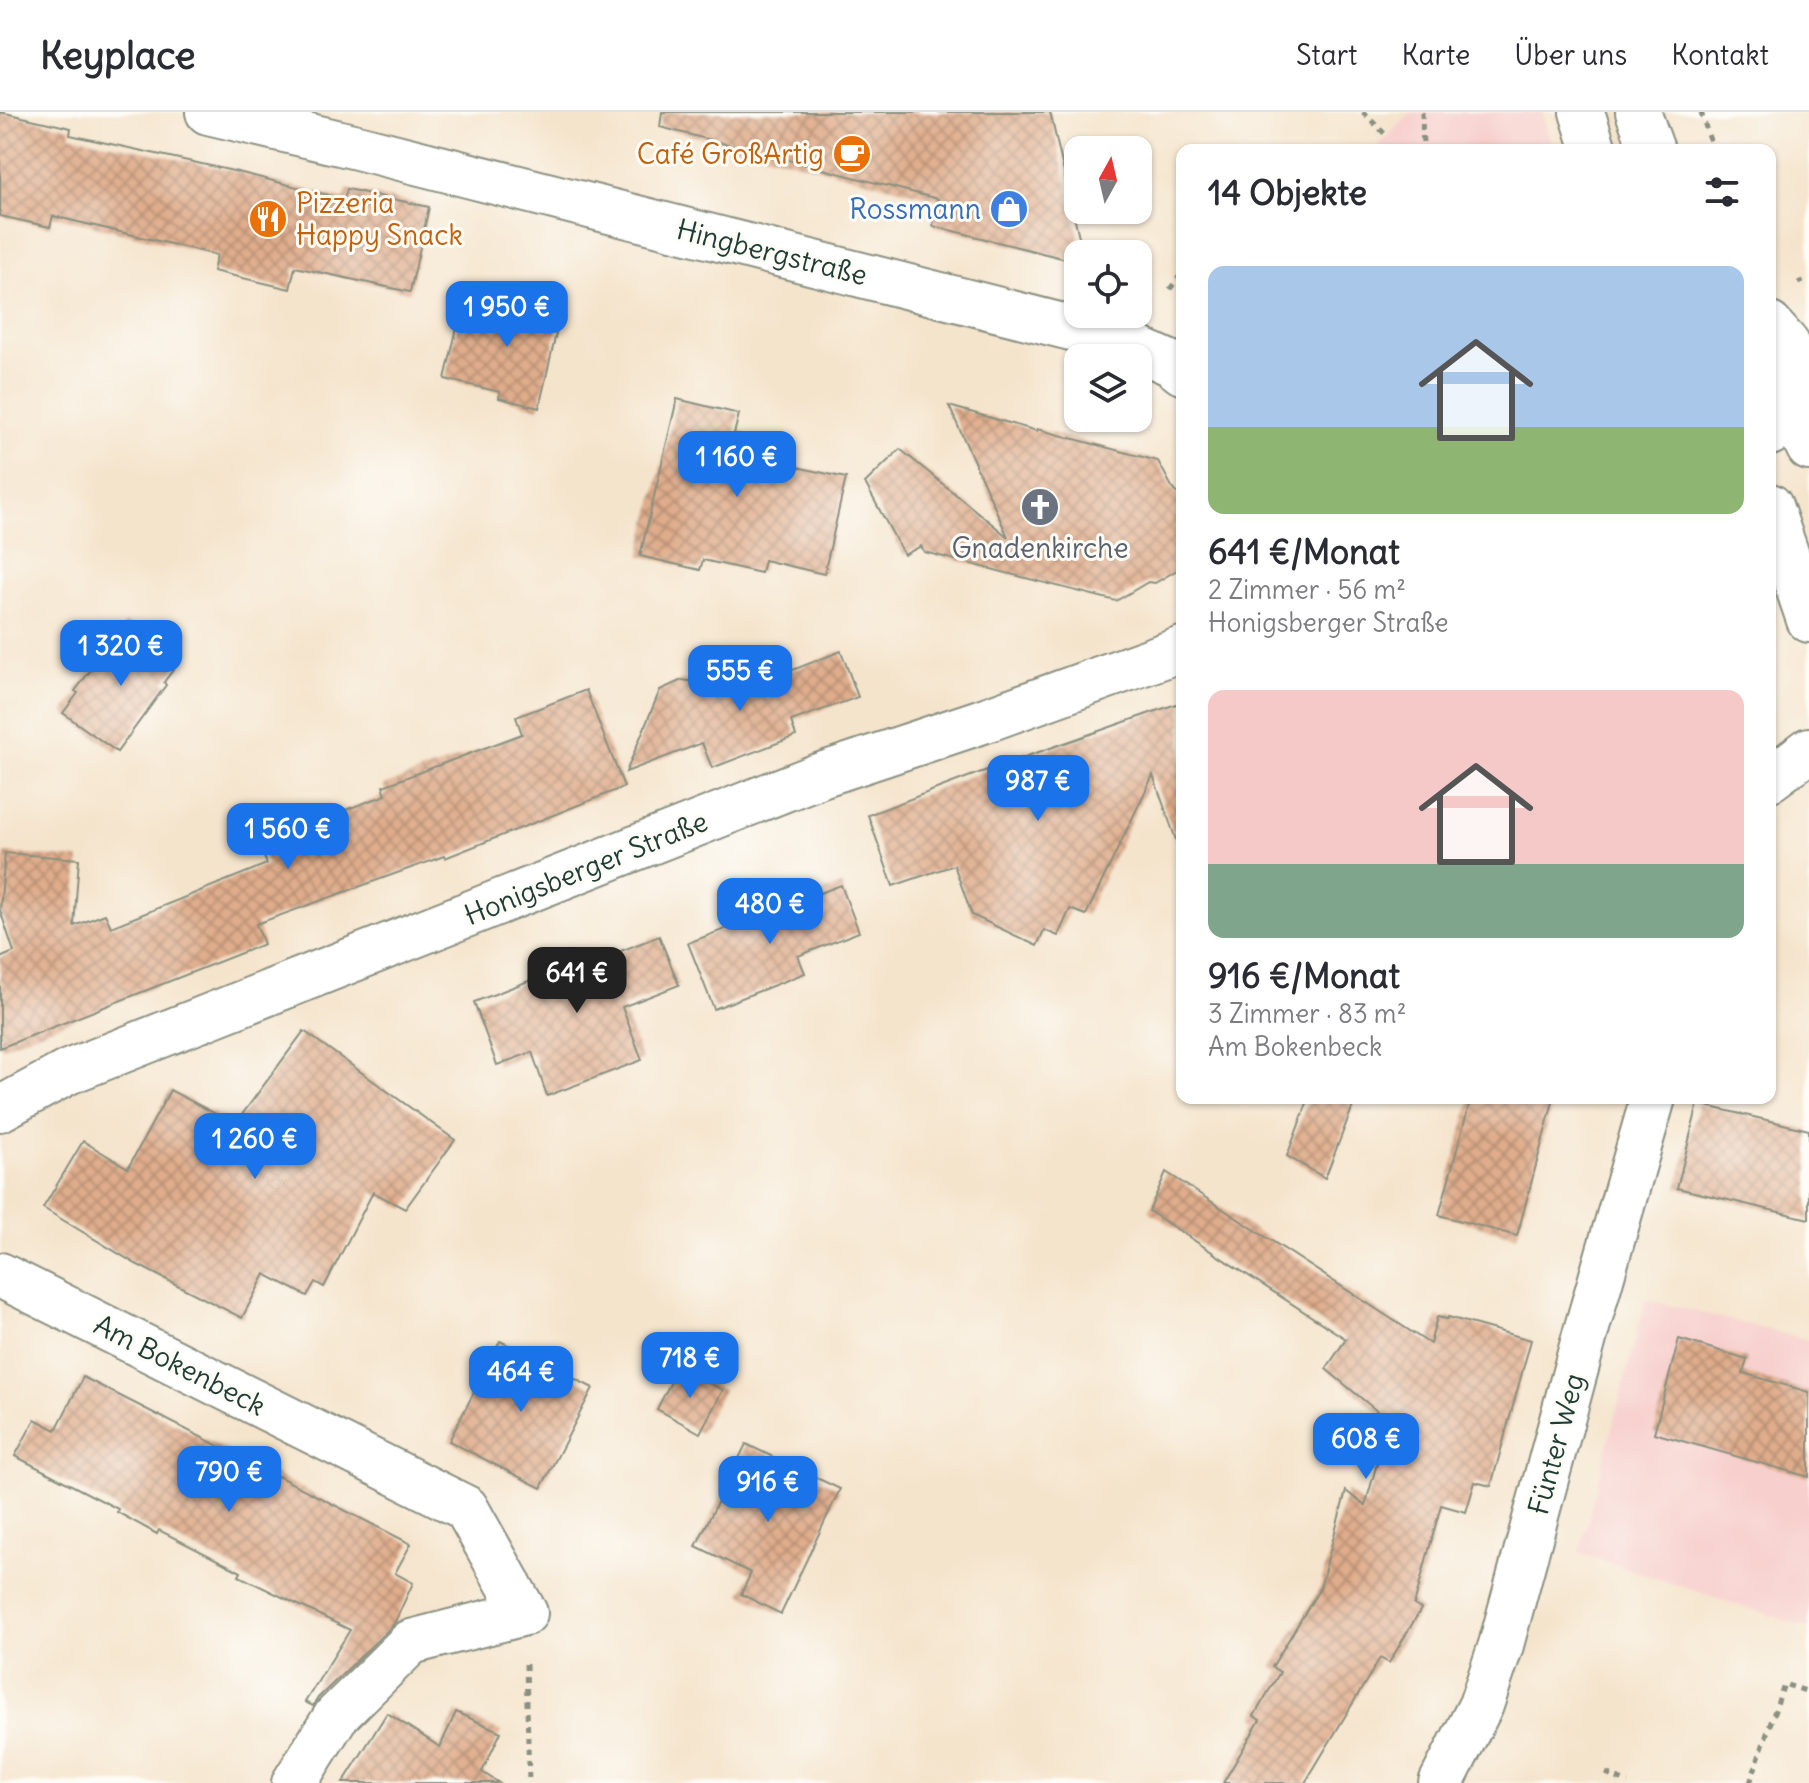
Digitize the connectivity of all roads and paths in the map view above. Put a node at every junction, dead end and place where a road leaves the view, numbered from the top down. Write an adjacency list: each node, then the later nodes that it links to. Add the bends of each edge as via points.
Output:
1 (208, 112): 7 (street, Hingbergstraße)
2 (1363, 112): 8 (path)
3 (1422, 112): 9 (path)
4 (1582, 112): 10 (street)
5 (1638, 112): 11 (street)
6 (1701, 112): 12 (path)
7 (355, 130): 16 (street, Hingbergstraße, via 1118,340)
8 (1387, 136)
9 (1423, 144)
10 (1592, 144)
11 (1650, 144)
12 (1711, 144)
13 (1176, 281): 14 (path)
14 (1170, 289)
15 (1789, 333): 17 (street, via 1795,375)
16 (1176, 367)
17 (1780, 420): 18 (street)
18 (1809, 448)
19 (1776, 524): 20 (street)
20 (1809, 620)
21 (1176, 651): 23 (street, Honigsberger Straße, via 818,776 68,1072)
22 (1651, 1104): 30 (street, Fünter Weg, via 1501,1645 1481,1705)
23 (0, 1109)
24 (0, 1275): 25 (street, Am Bokenbeck, via 466,1508)
25 (525, 1613): 28 (street, via 411,1642 336,1716); 29 (path)
26 (1809, 1692): 32 (path, via 1784,1684)
27 (1606, 1773): 31 (path)
28 (294, 1783)
29 (529, 1783)
30 (1441, 1783)
31 (1628, 1783)
32 (1750, 1783)

